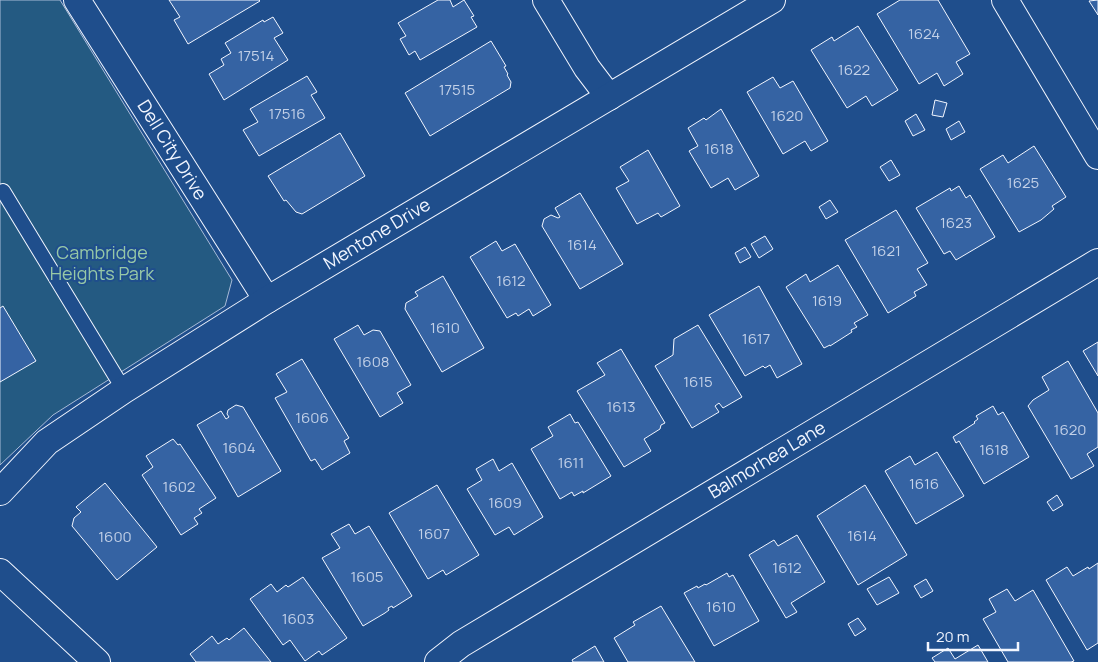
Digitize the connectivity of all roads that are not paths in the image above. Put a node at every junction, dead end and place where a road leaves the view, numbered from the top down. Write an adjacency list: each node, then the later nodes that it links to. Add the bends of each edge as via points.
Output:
1 (78, 0): 9 (street, Dell City Drive)
2 (546, 0): 5 (street, via 587,68)
3 (772, 0): 5 (street, Mentone Drive)
4 (1005, 0): 6 (street)
5 (609, 97): 9 (street, Mentone Drive)
6 (1098, 156)
7 (3, 190): 10 (lane)
8 (1098, 262): 14 (street, Balmorhea Lane, via 461,644)
9 (267, 300): 10 (street, Mentone Drive)
10 (124, 390): 11 (street, Mentone Drive, via 47,442)
11 (0, 492)
12 (0, 572): 13 (street)
13 (97, 662)
14 (438, 662)

